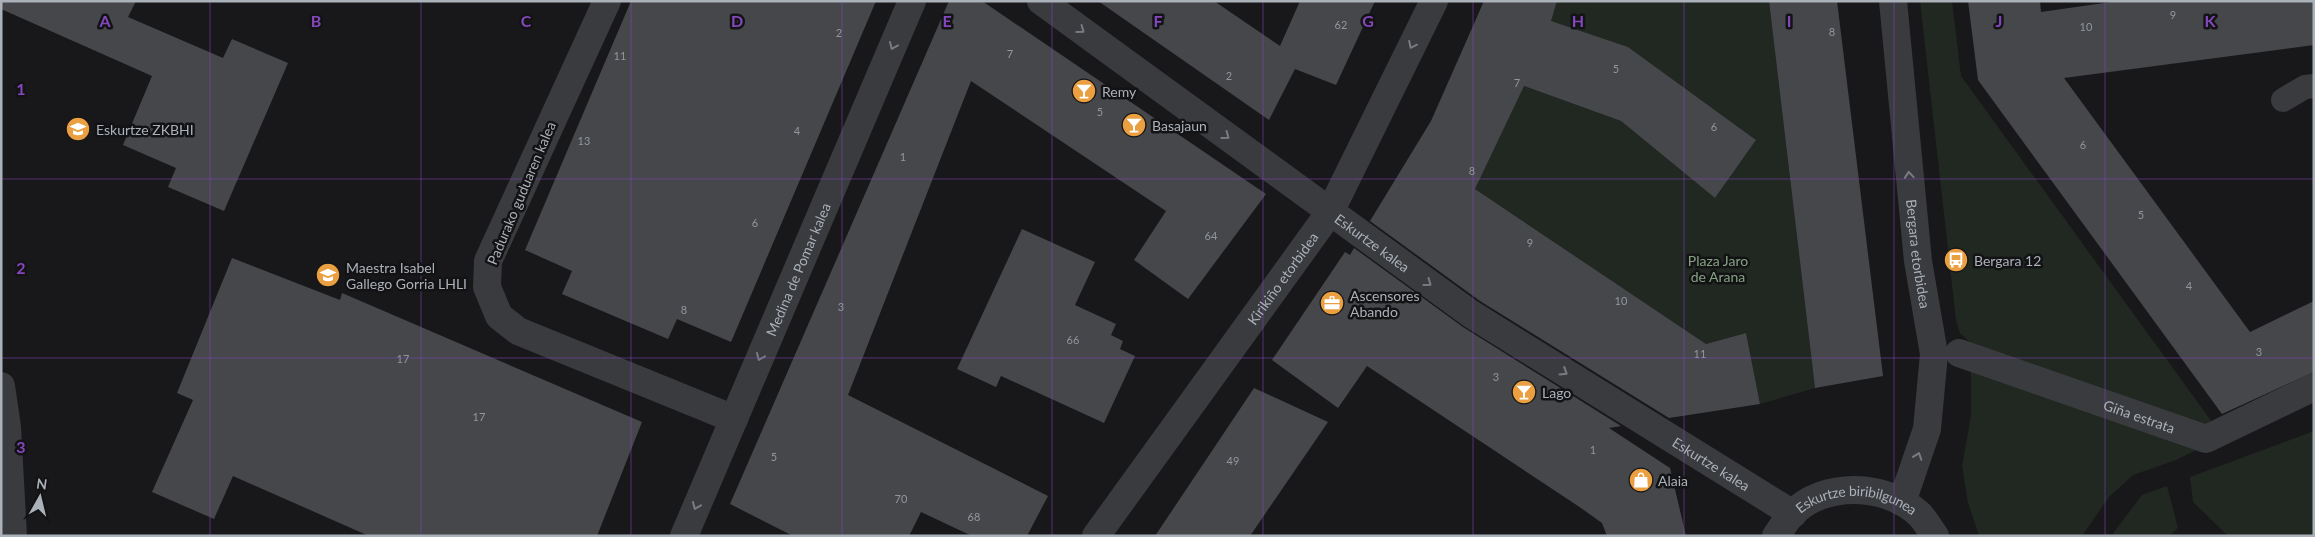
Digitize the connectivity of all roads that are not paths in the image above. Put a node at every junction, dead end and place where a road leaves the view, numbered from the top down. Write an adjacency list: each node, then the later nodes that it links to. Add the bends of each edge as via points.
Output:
1 (607, 1): 12 (street, Padurako guduaren kalea, via 488,261 487,287 499,316 518,330)
2 (912, 1): 12 (street, Medina de Pomar kalea, one-way to 12)
3 (1041, 1): 8 (street, Eskurtze kalea, one-way to 8)
4 (1434, 1): 8 (street, Kirikiño etorbidea, one-way to 8)
5 (1893, 1): 13 (street, Bergara etorbidea, one-way to 5, via 1927,429 1934,354 1918,261)
6 (2314, 86): 7 (lane)
7 (2283, 100)
8 (1330, 212): 14 (street, Eskurtze kalea, one-way to 14, via 1471,314); 17 (street, Kirikiño etorbidea)
9 (1959, 353): 11 (street, Giña estrata, via 2206,439)
10 (1, 386): 15 (street)
11 (2314, 387)
12 (734, 419): 16 (street, Medina de Pomar kalea, one-way to 16)
13 (1902, 502): 14 (street, Eskurtze biribilgunea, via 1874,491 1841,490 1811,500); 19 (street, Eskurtze biribilgunea, via 1919,514)
14 (1793, 514): 18 (street, Eskurtze biribilgunea)
15 (14, 536)
16 (684, 536)
17 (1096, 536)
18 (1776, 536)
19 (1935, 536)

